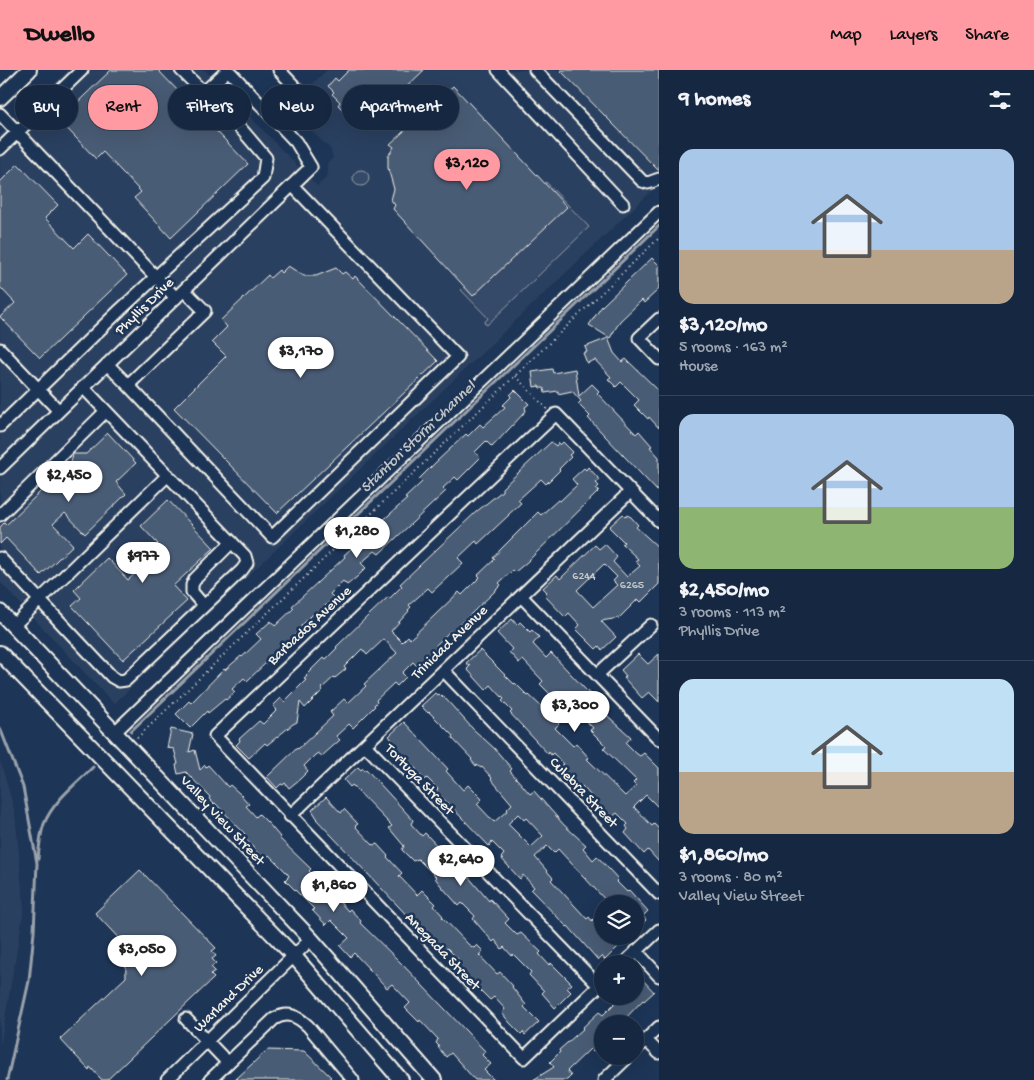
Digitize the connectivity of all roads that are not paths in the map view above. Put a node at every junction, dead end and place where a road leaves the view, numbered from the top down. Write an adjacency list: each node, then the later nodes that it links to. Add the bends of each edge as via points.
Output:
1 (29, 70): 11 (main road)
2 (82, 70): 14 (street)
3 (182, 70): 8 (street)
4 (228, 70): 9 (street); 17 (street, Phyllis Drive, via 296,142 311,167)
5 (279, 70): 10 (street)
6 (498, 70): 18 (street)
7 (535, 70): 16 (street, via 642,181)
8 (197, 85)
9 (212, 85)
10 (294, 85)
11 (0, 98)
12 (0, 114): 14 (street)
13 (240, 130): 20 (street, via 266,158 263,178)
14 (18, 132): 15 (street); 20 (street)
15 (0, 149)
16 (659, 179)
17 (292, 185): 21 (street, Phyllis Drive); 26 (street, via 458,357 272,537)
18 (623, 204)
19 (659, 212): 48 (street)
20 (156, 277): 21 (street); 28 (street)
21 (180, 294): 25 (street, Phyllis Drive); 26 (street, via 205,311)
22 (659, 319): 24 (street, via 639,338)
23 (0, 349): 28 (street)
24 (659, 359)
25 (107, 364): 26 (street); 27 (street, Phyllis Drive)
26 (128, 385)
27 (83, 387): 29 (street, Phyllis Drive); 30 (street)
28 (39, 389): 29 (street); 31 (street)
29 (59, 411): 32 (street, Phyllis Drive)
30 (106, 412): 33 (street); 35 (street)
31 (0, 426)
32 (0, 468)
33 (168, 475): 37 (street); 40 (street)
34 (630, 492): 36 (street); 39 (street, Trinidad Avenue); 49 (street, Barbados Avenue, via 555,415)
35 (0, 516)
36 (659, 521)
37 (232, 542): 41 (street, via 192,585 192,592); 41 (street, via 247,563)
38 (0, 558): 40 (street)
39 (521, 596): 46 (street, Trinidad Avenue); 47 (street)
40 (40, 600): 41 (street, via 119,681 126,680); 44 (street)
41 (204, 606)
42 (0, 612): 44 (main road, Valley View Street)
43 (651, 625): 47 (street)
44 (13, 626): 48 (main road, Valley View Street)
45 (0, 653): 58 (main road)
46 (443, 670): 51 (street, Trinidad Avenue); 53 (street, Culebra Street)
47 (597, 675): 50 (street)
48 (115, 732): 55 (main road, Valley View Street)
49 (215, 736): 52 (street, Anegada Street)
50 (659, 739)
51 (364, 745): 52 (street, Trinidad Avenue); 60 (street, Tortuga Street)
52 (290, 816): 61 (street, Anegada Street, via 524,1058)
53 (659, 894)
54 (659, 930): 56 (street)
55 (311, 939): 58 (street, Warland Drive); 73 (main road, Valley View Street)
56 (636, 951): 57 (street); 59 (street)
57 (632, 955)
58 (294, 956): 65 (street, Warland Drive); 72 (main road)
59 (659, 976)
60 (594, 978)
61 (594, 992)
62 (186, 1019): 65 (street)
63 (659, 1027): 64 (street)
64 (646, 1040): 66 (street)
65 (207, 1042): 67 (street); 69 (street, Warland Drive)
66 (659, 1053)
67 (228, 1063): 70 (street); 71 (street, via 274,1019 289,1014 308,1026)
68 (620, 1065): 74 (street)
69 (167, 1080)
70 (210, 1080)
71 (353, 1080)
72 (400, 1080)
73 (434, 1080)
74 (604, 1080)

